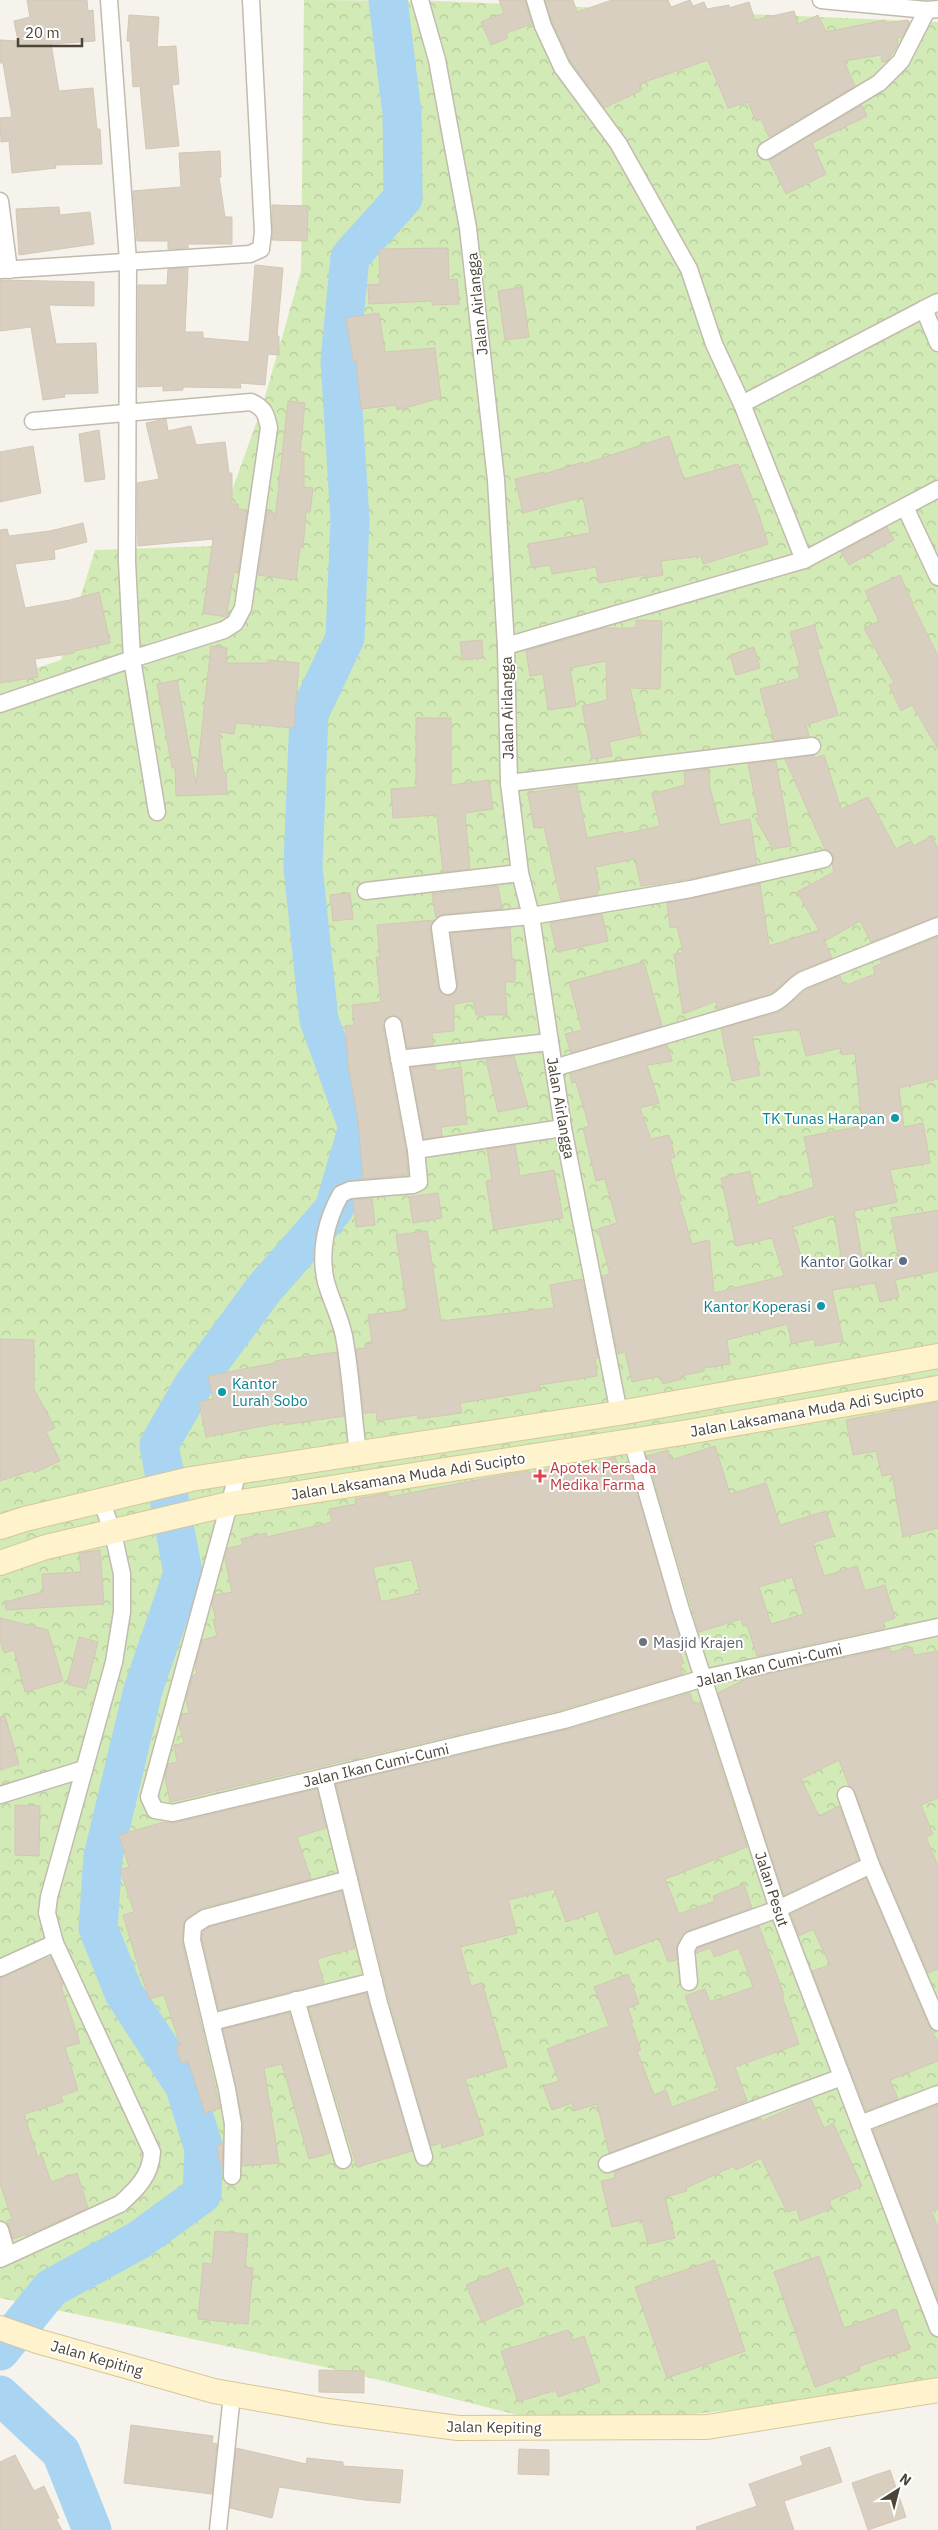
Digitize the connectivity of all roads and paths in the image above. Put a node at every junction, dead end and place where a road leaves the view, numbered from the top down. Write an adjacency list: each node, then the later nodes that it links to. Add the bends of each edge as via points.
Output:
1 (109, 0): 9 (street)
2 (251, 0): 9 (street, via 263,232 261,249 250,254)
3 (420, 0): 20 (street, Jalan Airlangga, via 437,60 468,228 496,480)
4 (535, 0): 13 (street, via 562,67 618,143 689,269 714,344)
5 (821, 0): 6 (street)
6 (932, 10): 7 (street, via 900,61 879,84)
7 (766, 151)
8 (0, 201): 10 (street)
9 (128, 261): 10 (street); 14 (street)
10 (4, 270)
11 (931, 306): 12 (street); 13 (street)
12 (938, 343)
13 (742, 404): 18 (street)
14 (128, 412): 15 (street); 21 (street, via 127,562); 21 (street, via 251,402 262,407 269,428 243,608 235,623 224,630)
15 (33, 421)
16 (938, 489): 17 (street)
17 (905, 507): 18 (street); 19 (street)
18 (804, 560): 20 (street)
19 (938, 577)
20 (506, 646): 24 (street, Jalan Airlangga)
21 (132, 659): 22 (street); 25 (street)
22 (0, 704)
23 (812, 746): 24 (street)
24 (509, 783): 27 (street, Jalan Airlangga)
25 (157, 812)
26 (824, 859): 29 (street, via 691,889)
27 (520, 873): 28 (street); 29 (street, Jalan Airlangga)
28 (366, 891)
29 (531, 916): 31 (street, via 442,926); 33 (street, Jalan Airlangga)
30 (938, 926): 35 (street, via 803,980 774,1003)
31 (448, 986)
32 (392, 1025): 34 (street)
33 (549, 1042): 34 (street); 35 (street, Jalan Airlangga)
34 (399, 1059): 37 (street)
35 (554, 1068): 36 (street, Jalan Airlangga)
36 (563, 1128): 37 (street); 40 (street, Jalan Airlangga)
37 (416, 1150): 42 (street, via 417,1183 346,1190 338,1200 323,1245 326,1283 344,1337)
38 (938, 1356): 40 (main road, Jalan Laksamana Muda Adi Sucipto)
39 (938, 1388): 41 (main road, Jalan Laksamana Muda Adi Sucipto)
40 (619, 1413): 42 (main road, Jalan Laksamana Muda Adi Sucipto)
41 (632, 1441): 45 (main road, Jalan Laksamana Muda Adi Sucipto); 50 (street, Jalan Pesut)
42 (358, 1453): 43 (main road, Jalan Laksamana Muda Adi Sucipto)
43 (238, 1472): 44 (main road, Jalan Laksamana Muda Adi Sucipto); 45 (street, Jalan Ikan Cumi-Cumi)
44 (105, 1499): 46 (main road, Jalan Laksamana Muda Adi Sucipto); 47 (street)
45 (229, 1504): 47 (main road, Jalan Laksamana Muda Adi Sucipto); 52 (street, Jalan Ikan Cumi-Cumi, via 149,1797 155,1810 173,1813)
46 (0, 1527)
47 (122, 1530): 48 (main road, Jalan Laksamana Muda Adi Sucipto, via 46,1547); 51 (street, via 122,1612 114,1662)
48 (0, 1562)
49 (938, 1628): 50 (street, Jalan Ikan Cumi-Cumi)
50 (704, 1678): 52 (street, Jalan Ikan Cumi-Cumi, via 564,1720); 57 (street, Jalan Pesut)
51 (84, 1768): 53 (street); 58 (street, via 49,1897 47,1913)
52 (324, 1777): 56 (street)
53 (0, 1795)
54 (846, 1795): 55 (street)
55 (871, 1865): 57 (street); 64 (street)
56 (349, 1879): 60 (street); 63 (street, via 195,1922 192,1940)
57 (778, 1908): 61 (street, via 691,1940 686,1949); 65 (street, Jalan Pesut)
58 (55, 1943): 59 (street); 73 (street, via 152,2152 151,2164 135,2191 120,2204)
59 (0, 1968)
60 (374, 1981): 62 (street); 68 (street)
61 (689, 1982)
62 (296, 2000): 63 (street); 69 (street)
63 (212, 2022): 71 (street, via 233,2124)
64 (938, 2022)
65 (842, 2076): 67 (street, Jalan Pesut); 70 (street)
66 (938, 2094): 67 (street)
67 (860, 2124): 75 (street, Jalan Pesut)
68 (424, 2157)
69 (343, 2160)
70 (607, 2164)
71 (232, 2176)
72 (0, 2230): 73 (street)
73 (4, 2257)
74 (0, 2328): 77 (main road, Jalan Kepiting)
75 (938, 2328)
76 (938, 2390): 77 (main road, Jalan Kepiting, via 707,2427 458,2428 328,2411)
77 (232, 2394): 78 (street)
78 (218, 2530)

